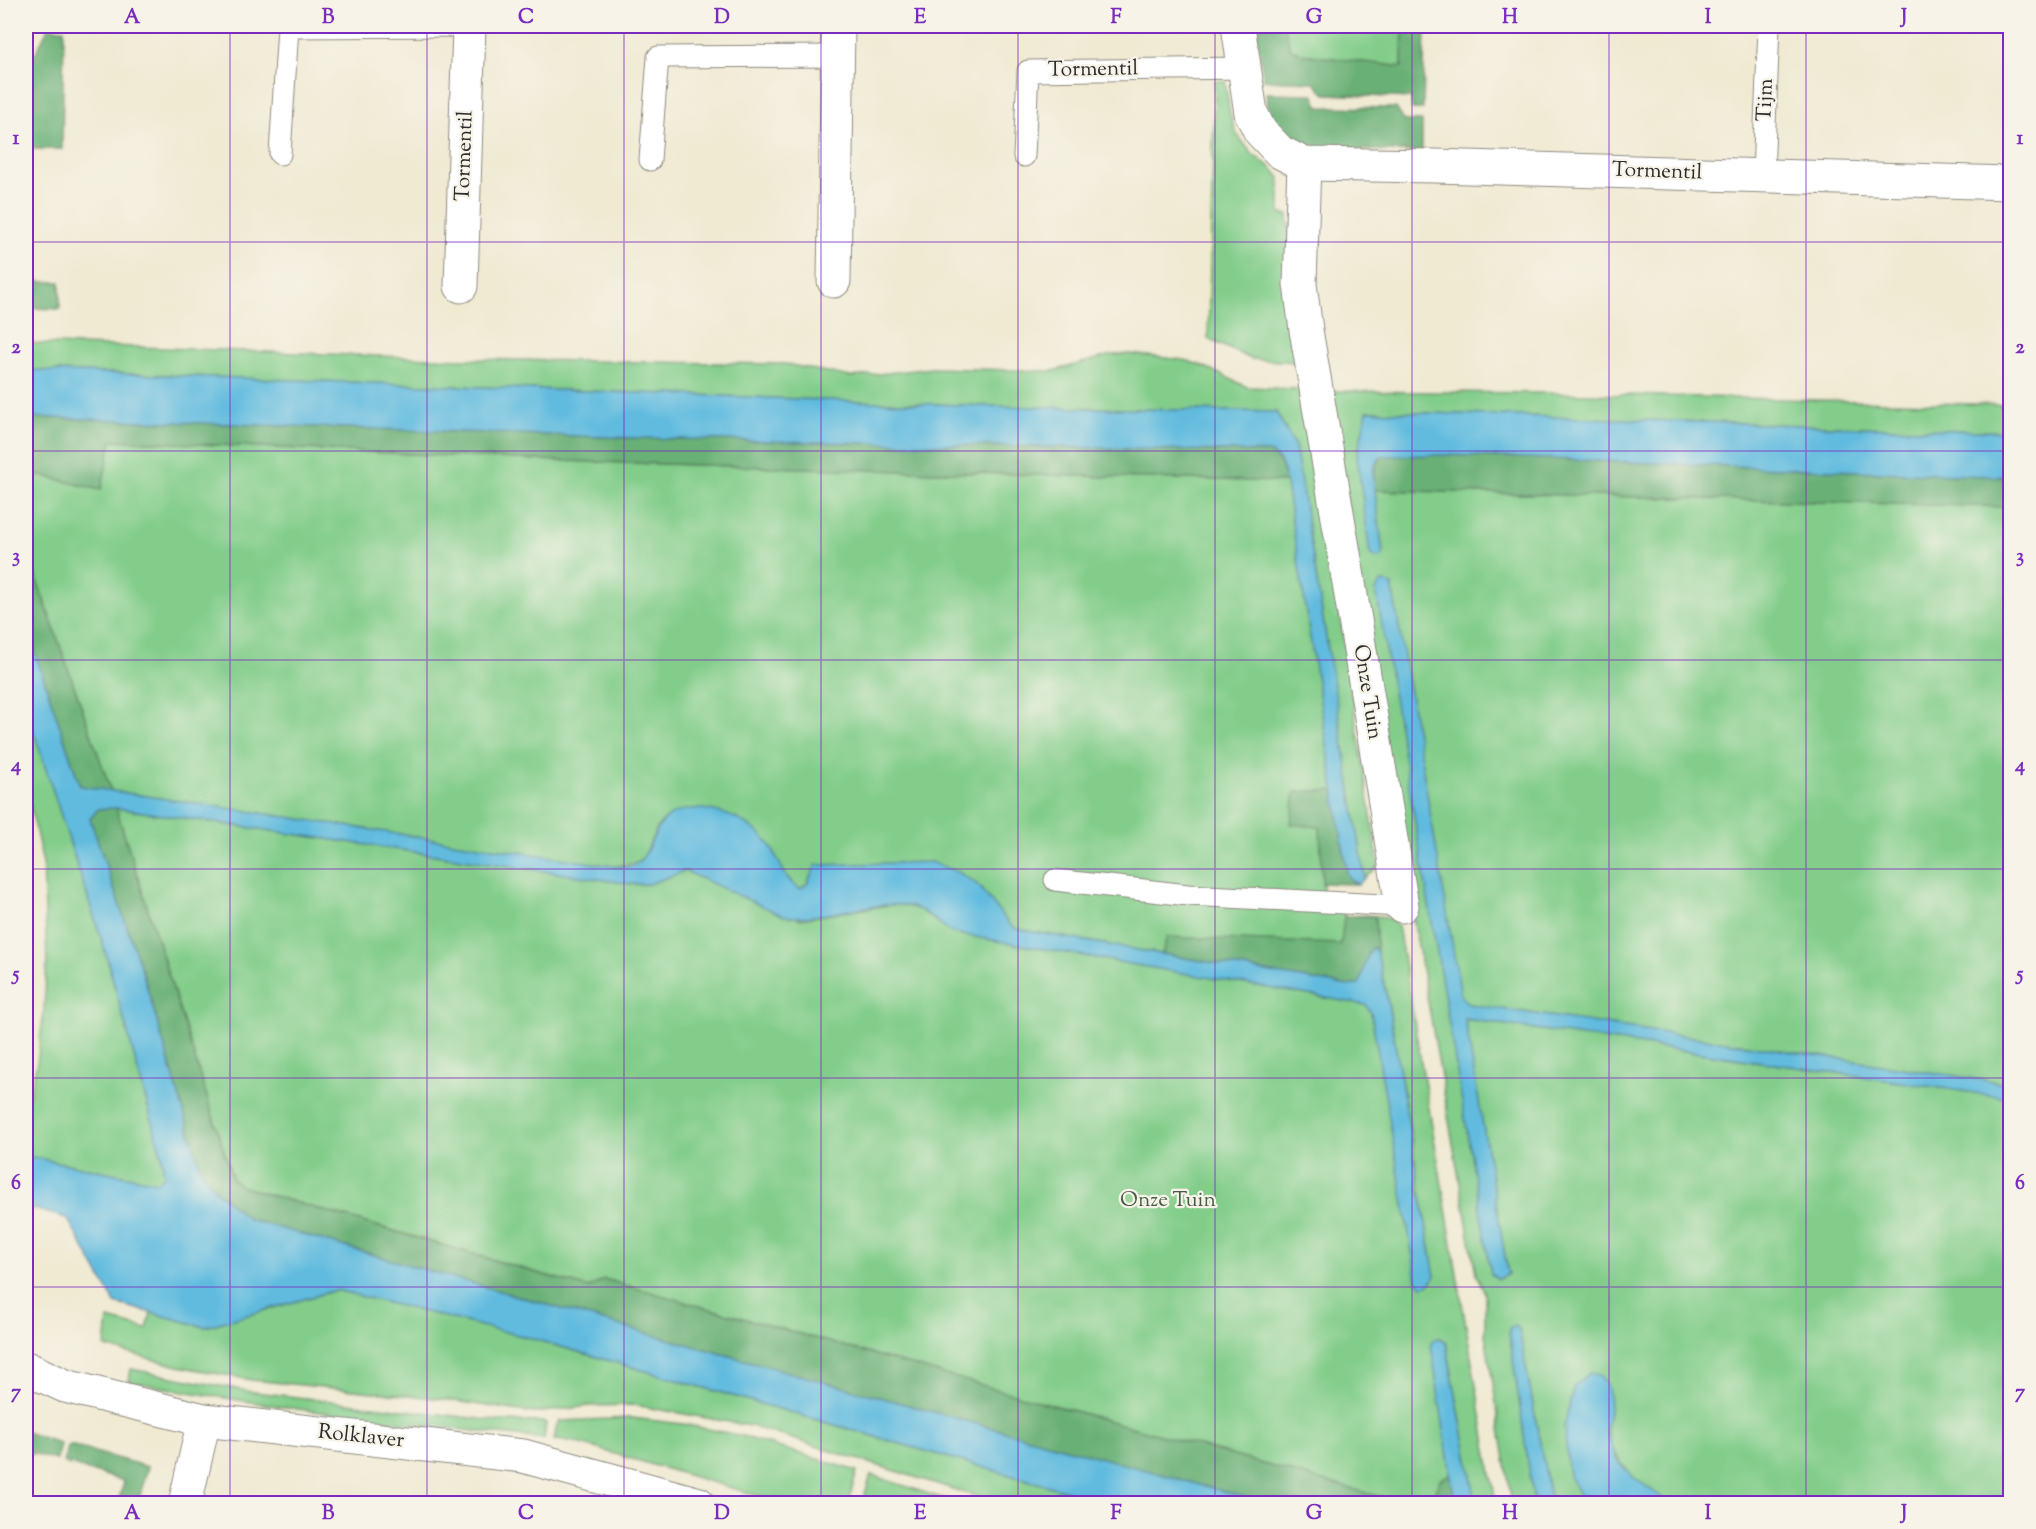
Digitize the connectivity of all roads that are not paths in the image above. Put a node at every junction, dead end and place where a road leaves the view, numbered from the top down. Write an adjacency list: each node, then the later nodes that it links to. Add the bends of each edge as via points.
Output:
1 (469, 26): 6 (lane, Tormentil, via 288,27); 13 (street, Tormentil)
2 (1238, 26): 5 (street, Tormentil)
3 (1769, 26): 10 (lane, Tijm)
4 (838, 41): 8 (lane, via 658,57); 12 (street)
5 (1244, 68): 7 (lane, Tormentil, via 1028,71); 9 (street, Tormentil, via 1251,113 1260,131 1280,152)
6 (280, 154)
7 (1024, 156)
8 (650, 160)
9 (1304, 164): 10 (street, Tormentil); 15 (street, Onze Tuin, via 1300,284 1306,330)
10 (1763, 175): 11 (street, Tormentil)
11 (2010, 183)
12 (834, 281)
13 (461, 286)
14 (1055, 880): 15 (lane, via 1188,895)
15 (1402, 906)
16 (26, 1368): 17 (street, Rolklaver, via 65,1386)
17 (204, 1420): 18 (street); 19 (street, Rolklaver, via 523,1456)
18 (185, 1503)
19 (699, 1503)

